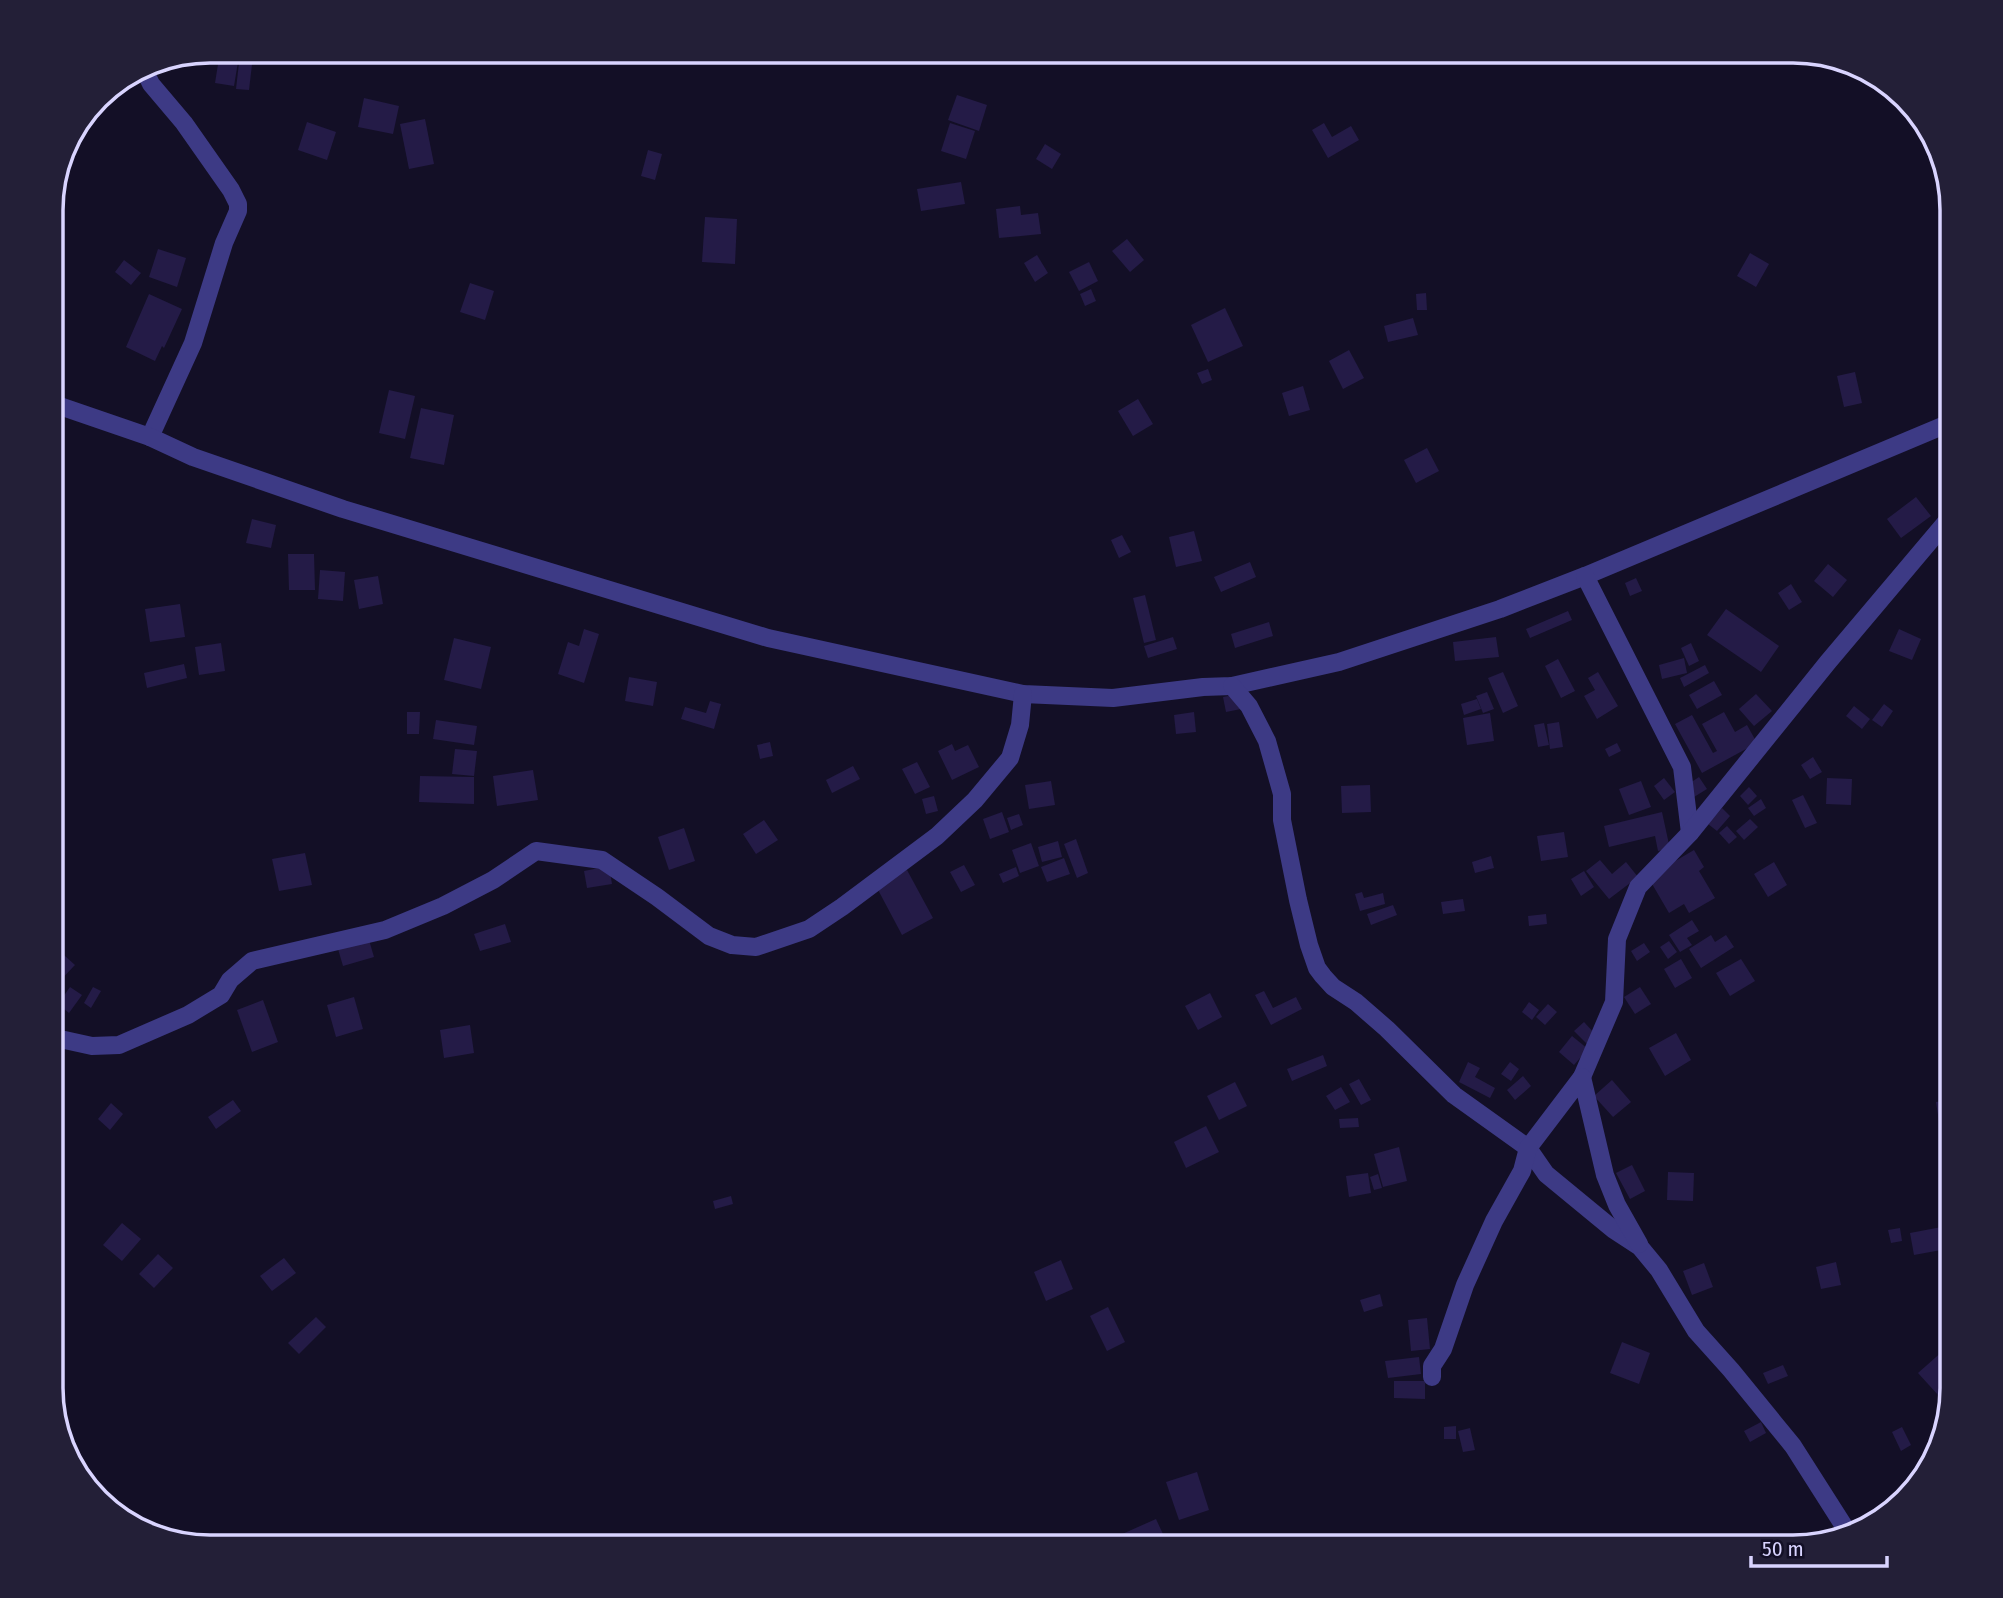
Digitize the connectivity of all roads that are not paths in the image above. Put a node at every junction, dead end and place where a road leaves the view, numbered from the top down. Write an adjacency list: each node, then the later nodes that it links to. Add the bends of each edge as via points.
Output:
1 (148, 77): 4 (street, via 237,204 193,344)
2 (63, 407): 4 (street)
3 (1940, 427): 6 (street)
4 (150, 437): 8 (street, via 193,457 343,509 768,638)
5 (1940, 529): 9 (street)
6 (1585, 576): 7 (street, via 1339,662); 9 (street, via 1682,767)
7 (1232, 687): 8 (street, via 1113,698); 12 (street, via 1249,706 1267,741 1282,794 1282,820 1298,900 1317,968 1454,1095)
8 (1023, 694): 10 (street, via 1010,758 975,800 937,835 809,929 756,947 732,945 709,936 602,860 536,851 463,896 385,930 252,961 221,995 119,1045 92,1046)
9 (1690, 833): 11 (street, via 1638,887 1617,939 1614,1002)
10 (63, 1040)
11 (1581, 1077): 12 (street); 13 (street, via 1605,1175)
12 (1528, 1147): 13 (street, via 1546,1174); 14 (street, via 1522,1171 1465,1285 1443,1349 1432,1366)
13 (1640, 1247): 15 (street, via 1696,1331 1793,1447)
14 (1432, 1377)
15 (1844, 1526)

